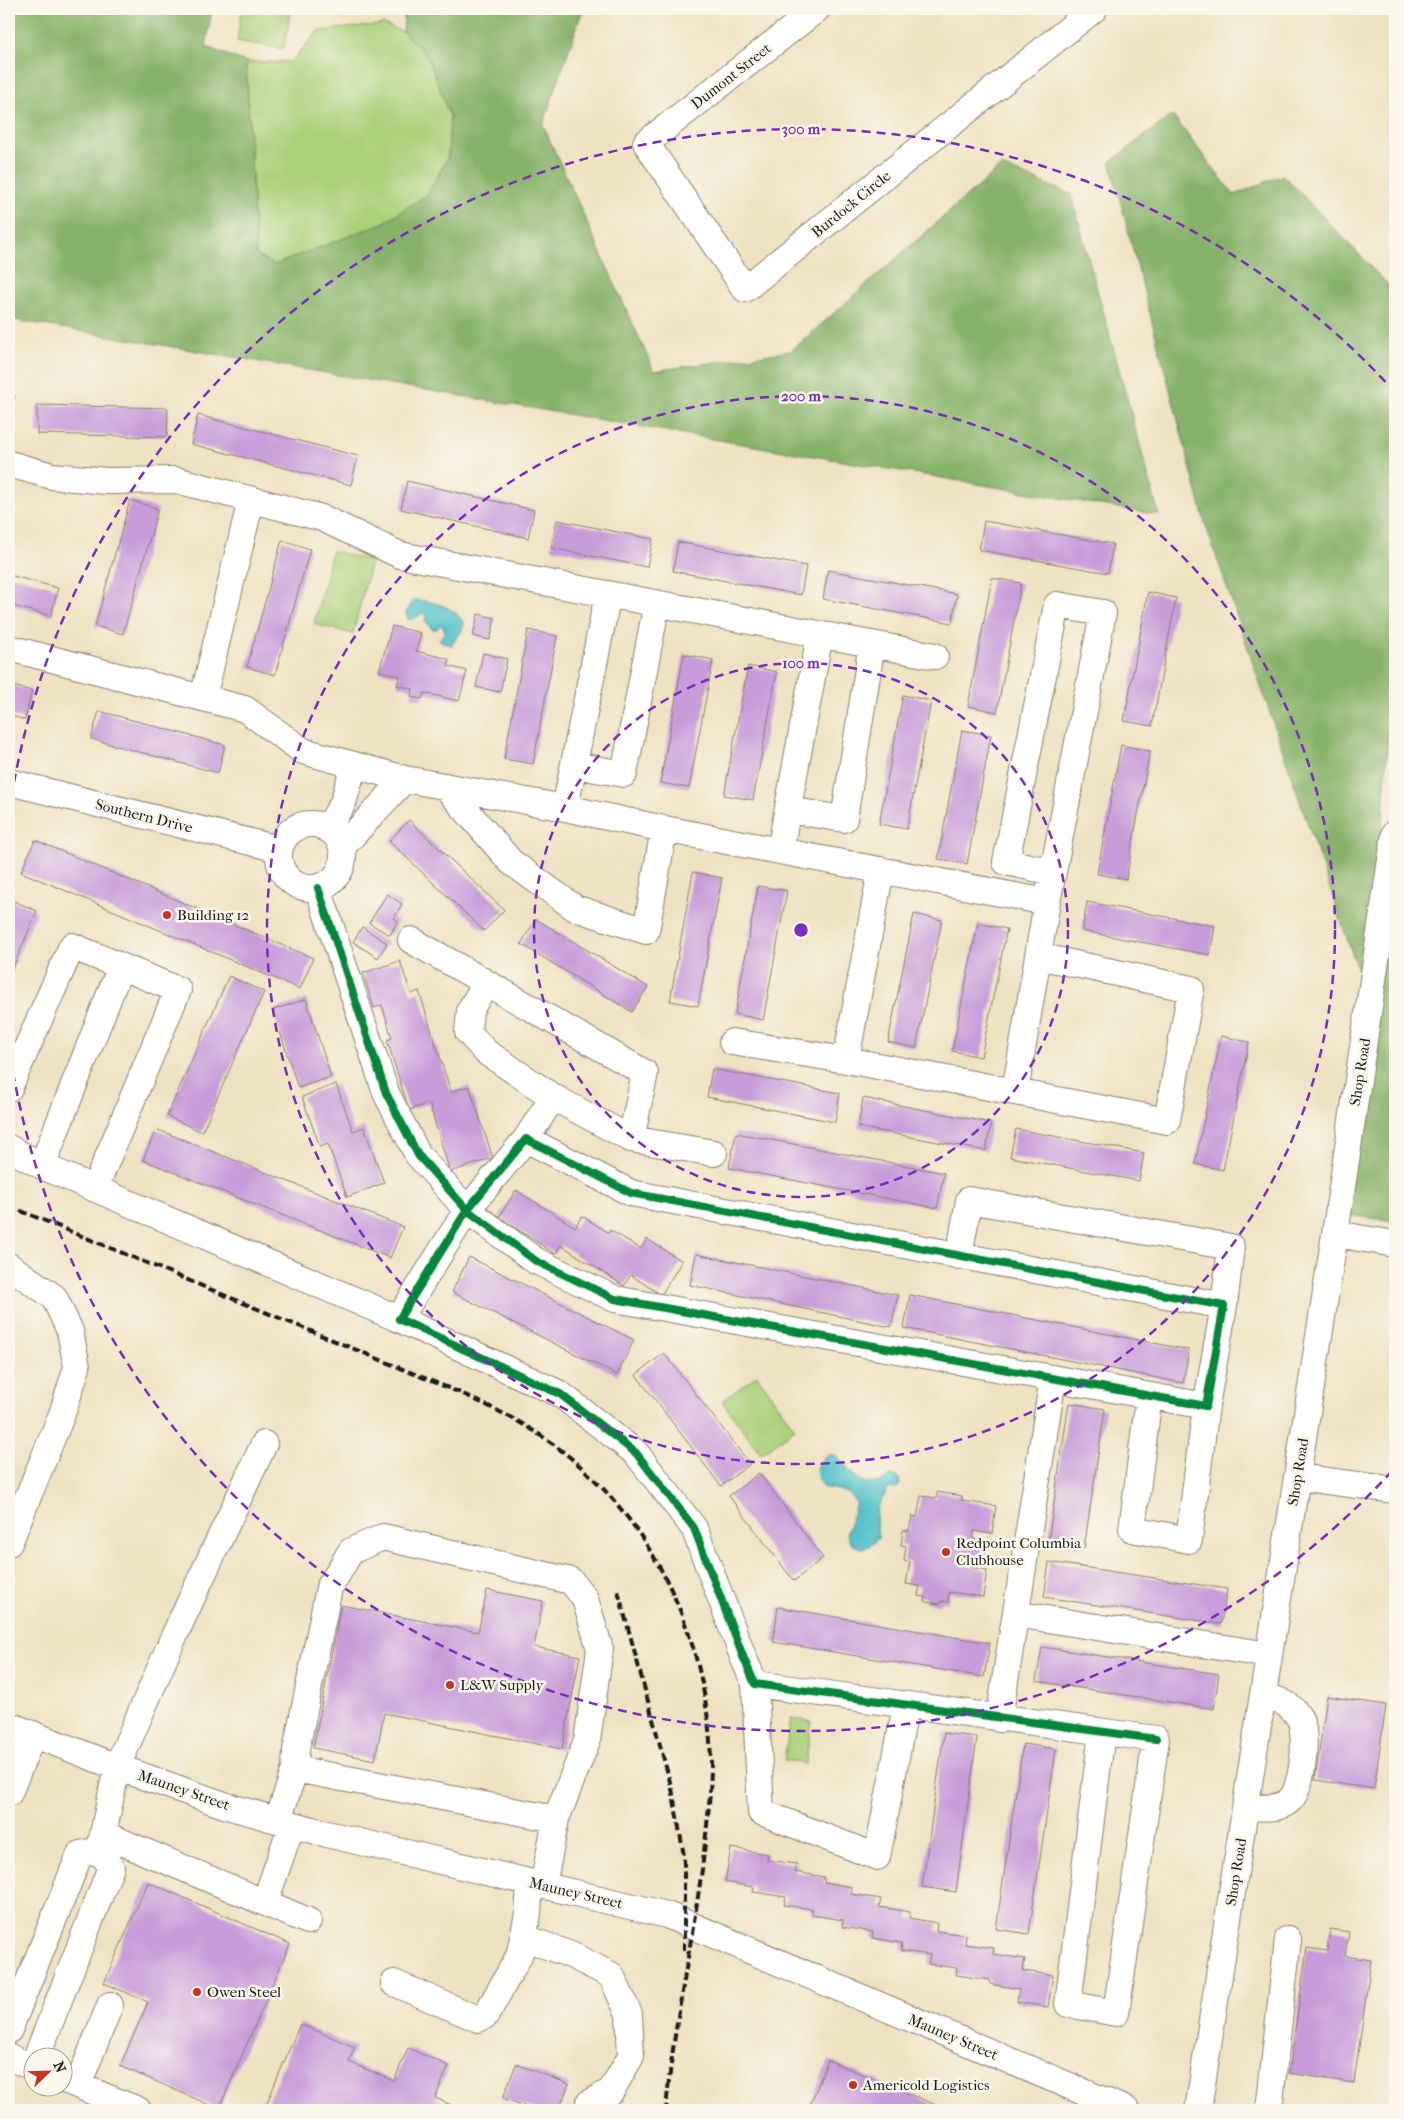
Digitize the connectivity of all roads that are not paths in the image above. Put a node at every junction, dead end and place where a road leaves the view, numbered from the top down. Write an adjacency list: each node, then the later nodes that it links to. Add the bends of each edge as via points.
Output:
1 (817, 9): 3 (street, Dumont Street)
2 (1094, 9): 3 (street, Burdock Circle, via 745,289)
3 (646, 143)
4 (9, 464): 5 (street, via 52,476 107,481 176,480)
5 (251, 500): 6 (street, via 322,518 400,555); 12 (street)
6 (608, 594): 7 (street); 14 (street)
7 (657, 603): 8 (street); 14 (street, via 624,774)
8 (820, 634): 9 (street); 19 (street)
9 (872, 644): 11 (street); 19 (street, via 844,819)
10 (9, 648): 12 (street)
11 (935, 656)
12 (202, 698): 13 (street, via 244,709 303,751)
13 (354, 765): 15 (street); 22 (street)
14 (574, 765): 18 (street)
15 (405, 779): 17 (street); 22 (street)
16 (9, 782): 23 (street, Southern Drive)
17 (444, 786): 18 (street); 20 (street, via 512,862 575,908 646,931)
18 (565, 808): 20 (street)
19 (788, 810): 24 (street)
20 (664, 829): 24 (street)
21 (1395, 833): 45 (street, Shop Road)
22 (335, 838): 23 (street, via 321,825 299,825 283,839); 27 (street, via 343,858 341,868 328,884)
23 (279, 849): 27 (street, via 279,860 288,879 297,885)
24 (780, 851): 25 (street)
25 (881, 870): 28 (street); 34 (street)
26 (1053, 872): 26 (street, via 1103,613 1057,605 1006,862); 28 (street)
27 (318, 888): 44 (street, via 386,1093 418,1155)
28 (1047, 902): 30 (street)
29 (411, 940): 32 (street)
30 (1038, 956): 36 (street); 36 (street, via 1191,989 1167,1122)
31 (121, 966): 35 (street, via 72,946); 42 (street); 43 (street, via 178,990)
32 (486, 983): 37 (street, via 470,1010 468,1032 486,1052); 39 (street, via 645,1073)
33 (732, 1042): 34 (street)
34 (846, 1060): 36 (street)
35 (9, 1088)
36 (1015, 1092)
37 (554, 1096): 38 (street); 39 (street)
38 (526, 1139): 44 (street); 47 (street, via 631,1192)
39 (631, 1139): 41 (street)
40 (9, 1148): 42 (street)
41 (714, 1153)
42 (42, 1166): 43 (street)
43 (95, 1188): 50 (street)
44 (467, 1210): 50 (street); 51 (street, via 536,1261 615,1299)
45 (1335, 1234): 46 (street); 55 (street, Shop Road)
46 (1395, 1244)
47 (959, 1256): 49 (street); 49 (street, via 969,1200 1231,1247)
48 (9, 1266): 57 (street, via 54,1297 70,1331 77,1367 62,1414)
49 (1224, 1306): 53 (street)
50 (399, 1319): 60 (street, via 560,1394 636,1453 694,1528)
51 (1053, 1378): 52 (street); 58 (street)
52 (1150, 1396): 53 (street); 53 (street, via 1132,1529 1189,1540)
53 (1206, 1406)
54 (264, 1444): 67 (street, via 175,1634)
55 (1297, 1477): 56 (street); 59 (street, Shop Road)
56 (1395, 1490)
57 (9, 1543)
58 (1016, 1614): 59 (street); 63 (street)
59 (1269, 1655): 61 (street, Shop Road)
60 (755, 1684): 62 (street); 62 (street, via 760,1812 877,1857)
61 (1263, 1696): 70 (street, Shop Road); 70 (street, via 1287,1702 1300,1717 1304,1737 1299,1786 1290,1801 1273,1808)
62 (906, 1705): 63 (street)
63 (999, 1719): 65 (street)
64 (9, 1725): 66 (street, Mauney Street)
65 (1102, 1732): 65 (street, via 1156,1739 1116,2013 1068,2004)
66 (33, 1734): 67 (street, Mauney Street); 69 (street)
67 (118, 1767): 72 (street, Mauney Street, via 227,1806); 73 (street)
68 (295, 1769): 71 (street); 71 (street, via 296,1750 329,1588 351,1551 383,1537 571,1581 585,1599 600,1649 588,1741); 72 (street)
69 (9, 1793)
70 (1246, 1807): 90 (street, Shop Road)
71 (556, 1819): 74 (street)
72 (285, 1822): 74 (street, Mauney Street); 75 (street)
73 (101, 1842): 75 (street); 81 (street, via 80,1854); 82 (street, via 111,1867)
74 (537, 1884): 77 (street); 89 (street, Mauney Street, via 667,1915)
75 (265, 1902): 76 (street)
76 (308, 1921)
77 (523, 1937): 79 (street, via 519,1956 486,2015 478,2019); 87 (street, via 571,1955 611,1975 629,2014 631,2056 611,2091)
78 (1288, 1939): 91 (street)
79 (394, 1984)
80 (110, 2005): 85 (street)
81 (9, 2030)
82 (41, 2046)
83 (9, 2056): 84 (street)
84 (22, 2062)
85 (72, 2078)
86 (72, 2083): 88 (street)
87 (589, 2103)
88 (138, 2110)
89 (1126, 2110)
90 (1198, 2110)
91 (1269, 2110)

